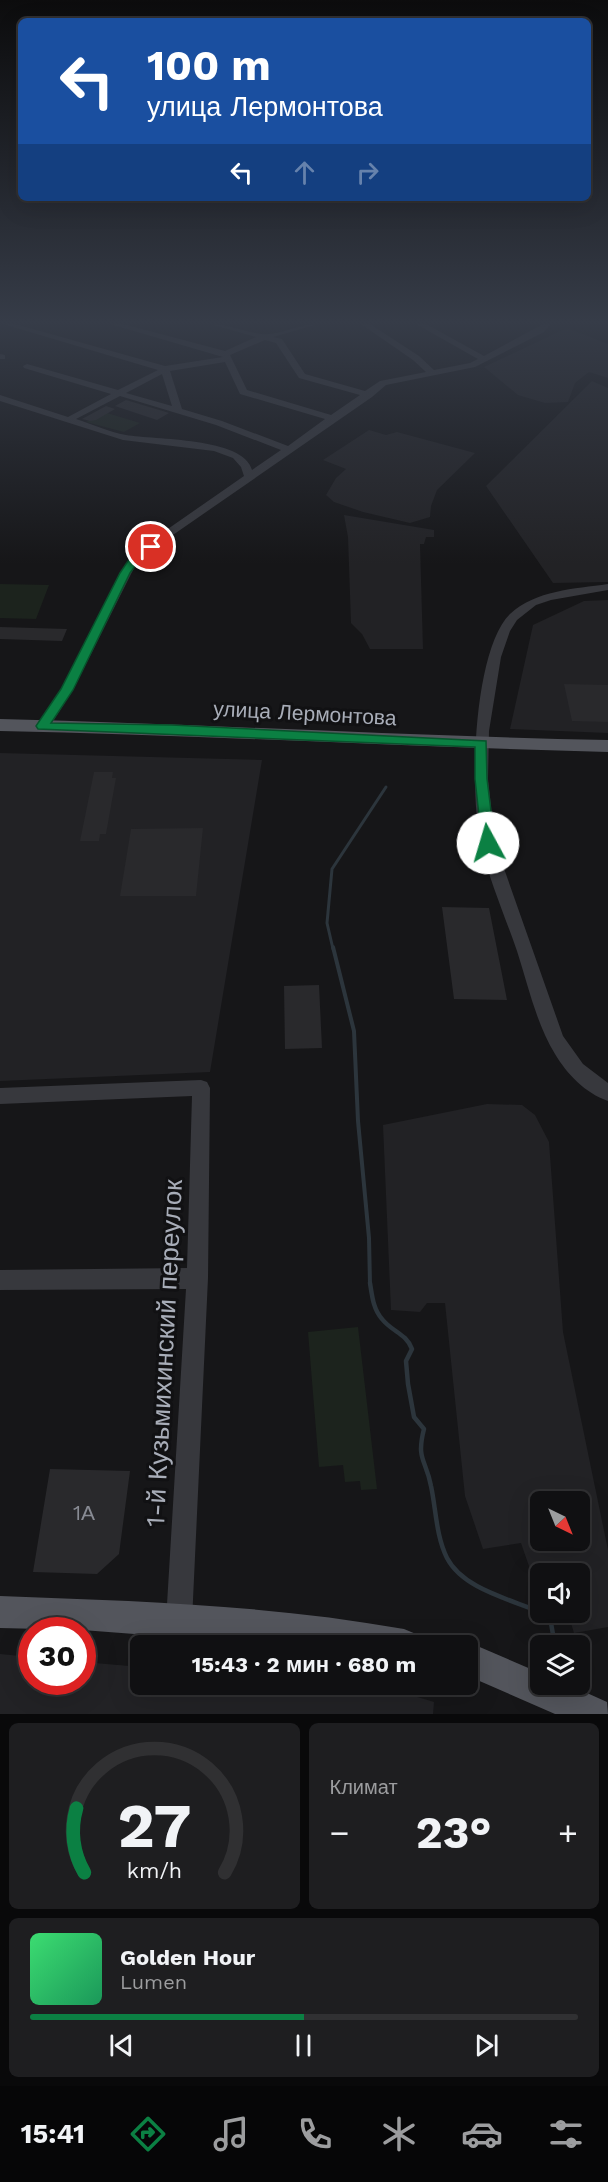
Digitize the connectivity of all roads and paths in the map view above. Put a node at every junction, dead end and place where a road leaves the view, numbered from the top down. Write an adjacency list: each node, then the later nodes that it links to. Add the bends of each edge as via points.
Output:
1 (19, 404): 9 (street)
2 (98, 404): 9 (street)
3 (155, 404): 7 (street)
4 (176, 404): 7 (street)
5 (283, 404): 8 (street)
6 (356, 404): 8 (street)
7 (178, 411): 10 (street)
8 (333, 419): 10 (street)
9 (68, 420): 11 (street, via 123,437 216,448 236,456 246,466)
10 (288, 449): 11 (street)
11 (248, 476): 14 (street, via 132,563 67,690)
12 (608, 587): 15 (street, via 549,597 532,603 513,618 495,657)
13 (0, 725): 14 (main road, улица Лермонтова)
14 (42, 726): 15 (main road, улица Лермонтова)
15 (481, 743): 16 (main road, улица Лермонтова); 17 (street, via 488,843 547,1018 564,1055 582,1076)
16 (608, 746)
17 (608, 1093)
18 (0, 1096): 19 (street, 1-й Кузьмихинский переулок, via 201,1088)
19 (198, 1278): 20 (street); 22 (street, 1-й Кузьмихинский переулок)
20 (0, 1280)
21 (0, 1612): 22 (main road)
22 (179, 1621): 23 (main road)
23 (338, 1635)
24 (478, 1663): 25 (main road)
25 (595, 1714)

